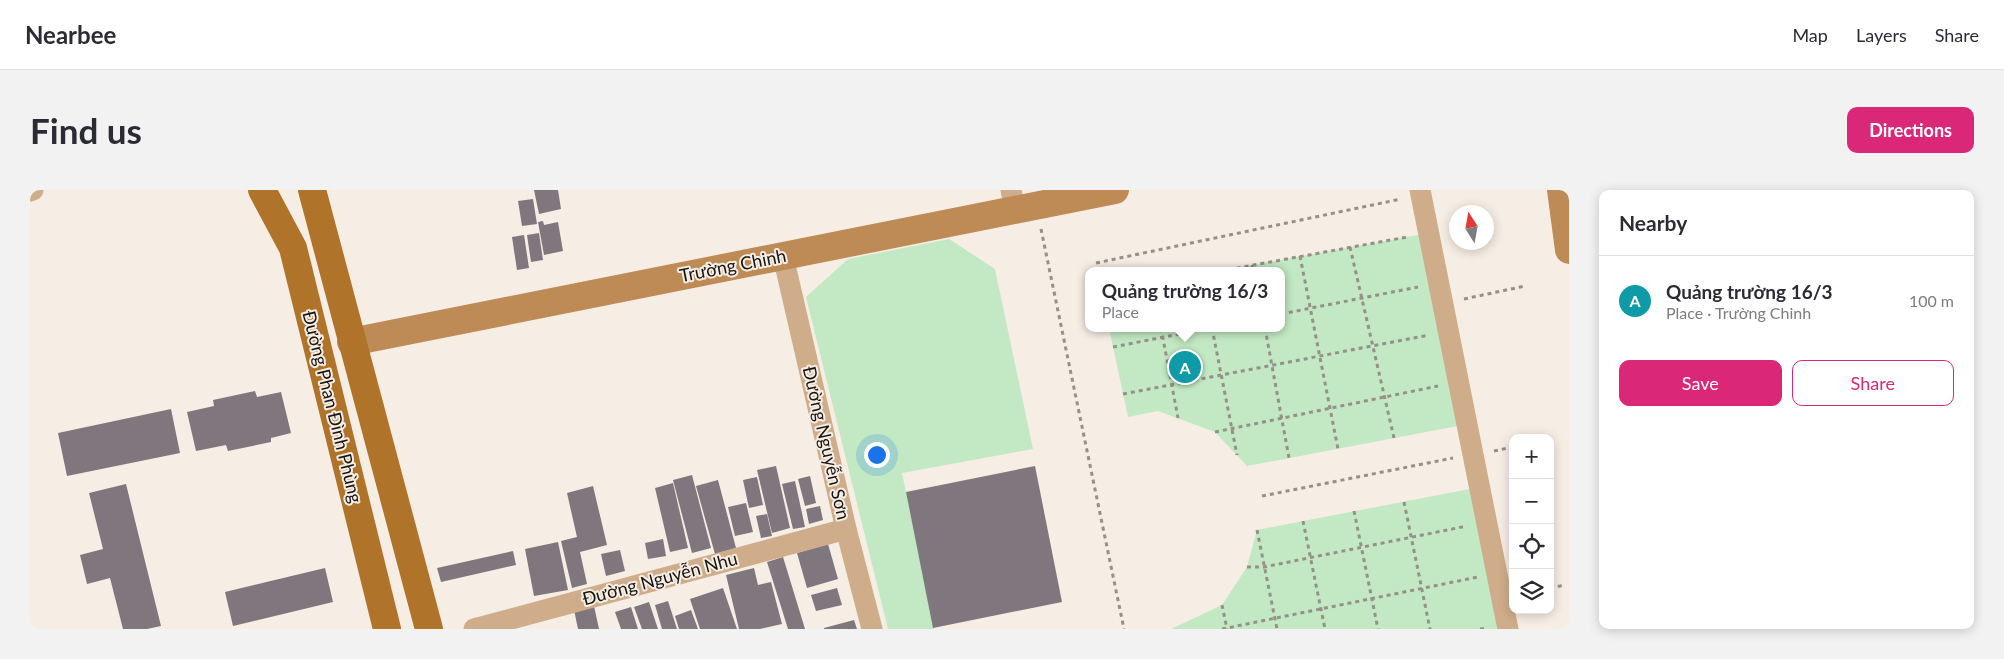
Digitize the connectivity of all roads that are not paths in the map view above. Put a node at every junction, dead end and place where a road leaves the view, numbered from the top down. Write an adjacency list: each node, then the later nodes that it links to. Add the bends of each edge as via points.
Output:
1 (262, 190): 11 (main road, Đường Phan Đình Phùng, via 293,248)
2 (312, 190): 9 (main road, Đường Phan Đình Phùng)
3 (1115, 190): 6 (street, Trường Chinh)
4 (1561, 190): 7 (street)
5 (1421, 192): 17 (street)
6 (1021, 202): 8 (street, Trường Chinh)
7 (1569, 250)
8 (783, 256): 9 (street, Trường Chinh); 12 (street, Đường Nguyễn Sơn)
9 (352, 342): 10 (main road, Đường Phan Đình Phùng)
10 (380, 453): 11 (main road); 14 (main road, Đường Phan Đình Phùng)
11 (345, 460): 13 (main road, Đường Phan Đình Phùng)
12 (846, 529): 15 (street, Đường Nguyễn Nhu); 16 (street, Đường Nguyễn Sơn)
13 (386, 629)
14 (428, 629)
15 (474, 629)
16 (872, 629)
17 (1508, 629)

